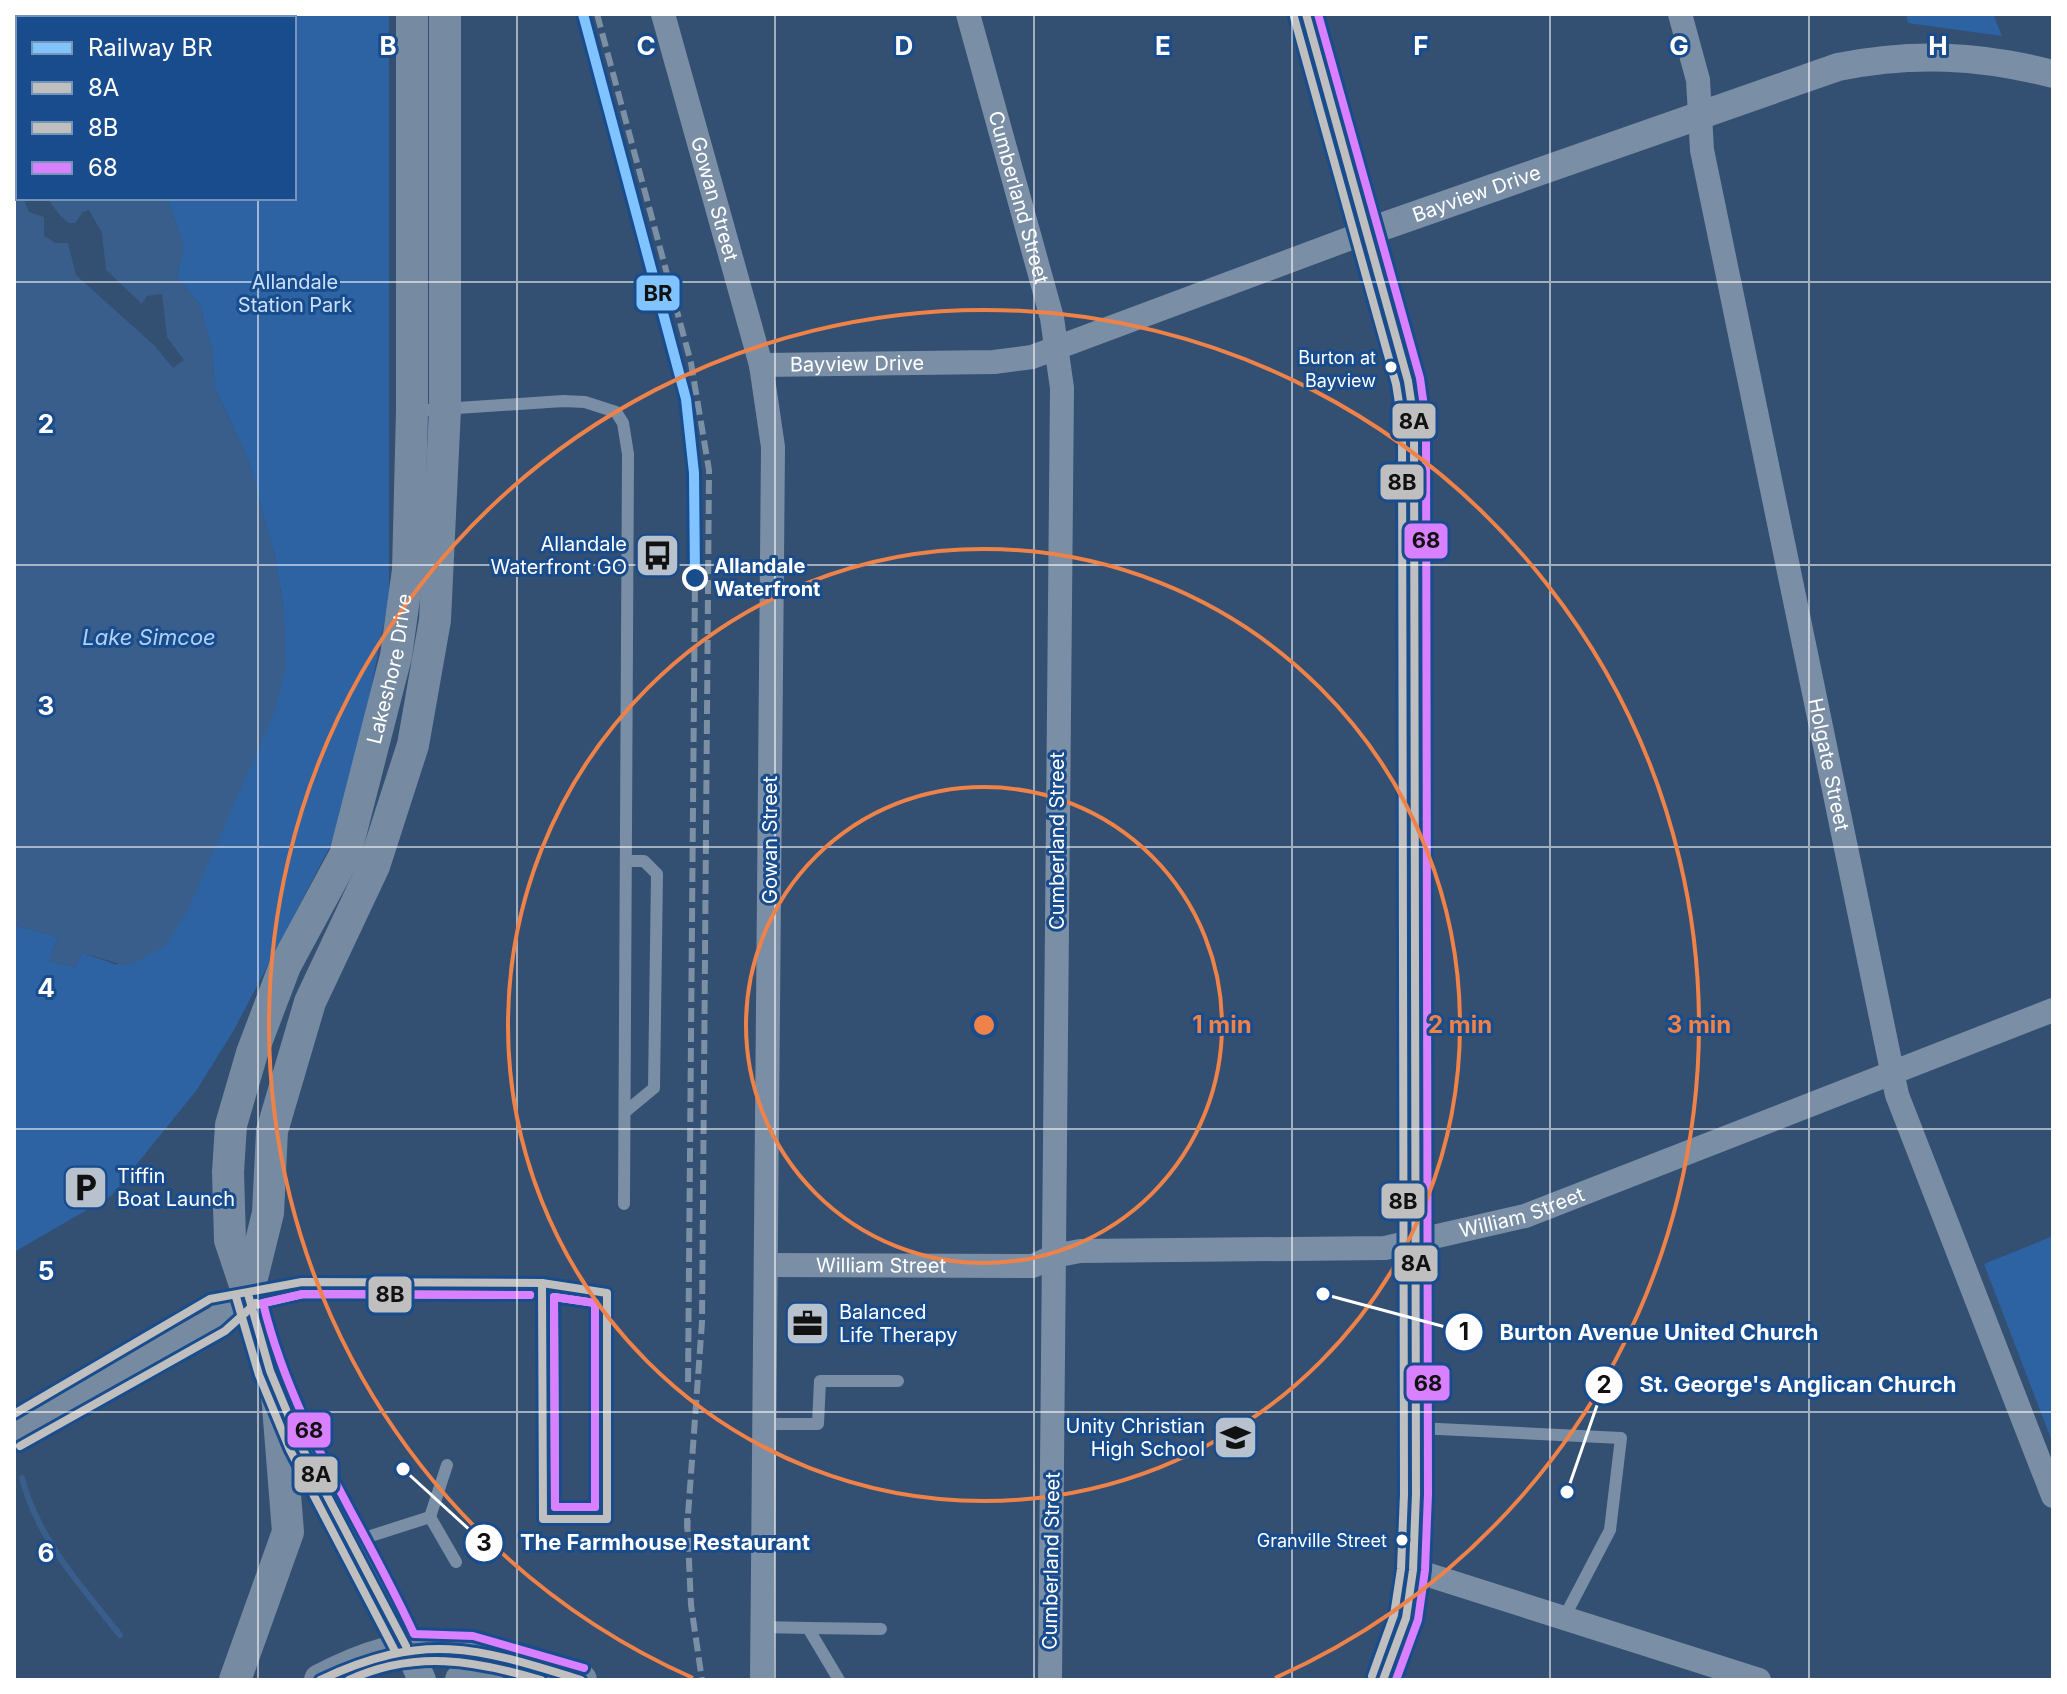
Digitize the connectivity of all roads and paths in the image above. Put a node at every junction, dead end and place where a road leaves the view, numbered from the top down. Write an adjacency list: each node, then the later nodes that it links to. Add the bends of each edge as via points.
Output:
1 (412, 14): 13 (main road, Lakeshore Drive)
2 (445, 14): 12 (main road, Lakeshore Drive)
3 (663, 14): 11 (street, Gowan Street)
4 (968, 14): 10 (street, Cumberland Street)
5 (1306, 14): 9 (main road)
6 (1680, 14): 8 (street, Holgate Street, via 1698,80)
7 (2053, 74): 8 (street, Bayview Drive, via 1978,58 1890,57 1838,67)
8 (1700, 114): 9 (street, Bayview Drive); 16 (street, Holgate Street, via 1702,150)
9 (1367, 232): 10 (street, Bayview Drive); 19 (main road, via 1414,421)
10 (1056, 347): 11 (street, Bayview Drive, via 1032,357 994,362); 20 (street, Cumberland Street, via 1062,388)
11 (761, 365): 21 (street, Gowan Street, via 773,476)
12 (445, 409): 13 (lane); 14 (lane, via 585,402 616,412 623,423 628,454); 23 (main road, Lakeshore Drive, via 435,620 413,745 374,866 310,1002 272,1131 268,1213)
13 (412, 411): 23 (main road, Lakeshore Drive, via 408,570 396,656 367,773 345,855 285,966 231,1125 230,1240)
14 (626, 861): 17 (lane); 17 (lane, via 644,861 657,874 654,1088)
15 (2053, 1010): 16 (street, William Street)
16 (1893, 1073): 19 (street, William Street, via 1525,1216); 31 (street, Holgate Street, via 1897,1095)
17 (625, 1112): 18 (lane)
18 (624, 1204)
19 (1416, 1243): 20 (street, William Street, via 1385,1248 1080,1251); 28 (main road)
20 (1054, 1256): 21 (street, William Street, via 1033,1266); 49 (street, Cumberland Street)
21 (767, 1265): 27 (street, Gowan Street)
22 (542, 1283): 22 (lane, via 543,1519 607,1519 607,1293); 23 (lane, via 302,1282)
23 (248, 1294): 25 (street); 26 (main road, via 210,1299); 29 (main road, via 219,1321)
24 (898, 1381): 27 (lane, via 820,1381 818,1424)
25 (277, 1394): 33 (street); 42 (main road, via 288,1532)
26 (14, 1414)
27 (765, 1424): 37 (street, Gowan Street)
28 (1416, 1428): 35 (main road); 36 (lane, via 1621,1438 1610,1530)
29 (14, 1436)
30 (447, 1465): 32 (lane)
31 (2053, 1496)
32 (430, 1517): 33 (lane); 34 (lane)
33 (352, 1542): 40 (street)
34 (456, 1562)
35 (1413, 1570): 36 (street); 50 (main road, via 1406,1618)
36 (1565, 1616): 51 (street)
37 (762, 1627): 38 (lane); 47 (street, Gowan Street)
38 (808, 1628): 39 (lane); 48 (lane)
39 (881, 1629)
40 (406, 1646): 41 (main road, via 471,1648); 43 (main road, via 364,1658); 44 (street)
41 (514, 1658): 45 (main road, via 476,1669); 46 (main road)
42 (235, 1680)
43 (320, 1680)
44 (422, 1680)
45 (461, 1680)
46 (581, 1680)
47 (762, 1680)
48 (839, 1680)
49 (1050, 1680)
50 (1383, 1680)
51 (1759, 1680)

